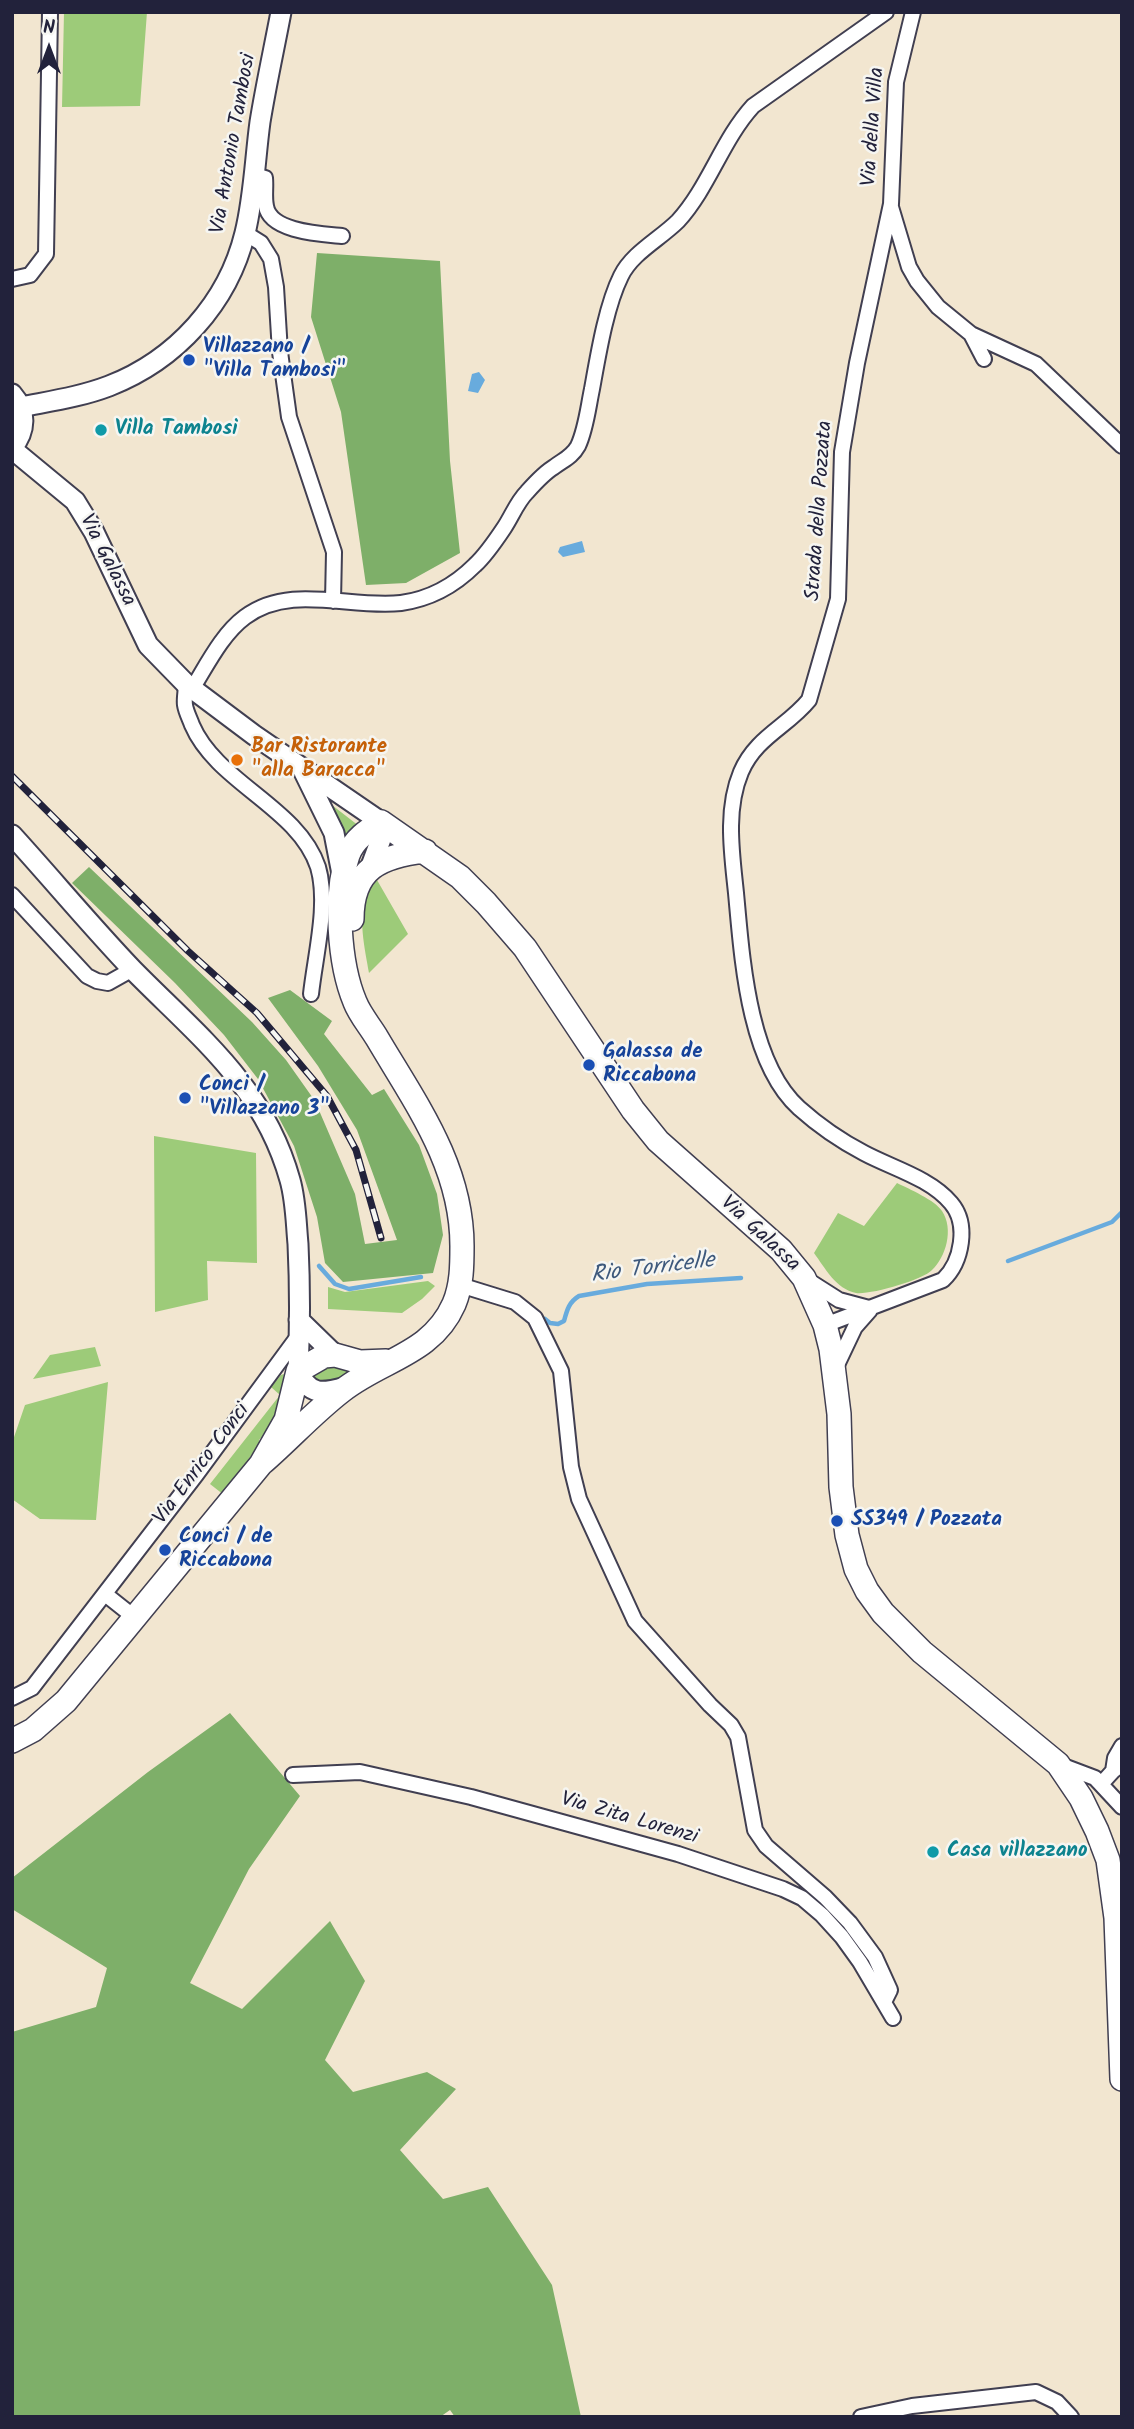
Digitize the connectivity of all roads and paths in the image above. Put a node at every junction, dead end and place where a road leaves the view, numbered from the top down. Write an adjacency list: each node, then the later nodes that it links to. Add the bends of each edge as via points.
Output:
1 (50, 12): 9 (street, via 46,254 30,275)
2 (281, 12): 5 (main road, Via Antonio Tambosi)
3 (886, 12): 15 (street, via 753,106 738,122 679,220 622,274 577,446 524,495 478,562 435,595 401,603)
4 (913, 12): 6 (street, Via della Villa, via 896,82)
5 (254, 175): 7 (main road, Via Antonio Tambosi); 8 (street, via 265,178 265,208 274,219 293,230)
6 (891, 204): 10 (street, via 917,281 938,307); 29 (street, Strada della Pozzata, via 842,452 838,599 833,620 809,700 761,741 741,773 731,840 748,1000 774,1076 787,1097 817,1123 863,1153 935,1189 958,1213 961,1234 950,1273 933,1286)
7 (245, 233): 12 (main road, Via Antonio Tambosi, via 223,290 205,317 167,353 110,386 66,399); 15 (street, via 261,243 271,259 289,417 334,552)
8 (342, 236)
9 (12, 278)
10 (971, 334): 11 (street); 13 (street, via 1036,364)
11 (984, 359)
12 (17, 400): 14 (main road, via 24,422)
13 (1122, 446)
14 (12, 448): 16 (main road, Via Galassa, via 75,501 148,645)
15 (333, 601): 16 (street, via 279,602 247,616)
16 (189, 687): 17 (main road, Via Galassa); 25 (street, via 185,707 197,735 231,775 292,827 317,866 322,904)
17 (302, 768): 18 (main road, Via Galassa); 22 (main road, via 334,833)
18 (381, 822): 20 (main road, Via Galassa); 21 (main road, via 381,839); 22 (main road, via 355,842)
19 (12, 835): 24 (main road, Via Enrico Conci)
20 (425, 851): 21 (main road); 27 (main road, Via Galassa, via 460,877 513,932 658,1141 781,1250)
21 (371, 866): 26 (main road, via 358,888 352,914 358,971)
22 (342, 878): 26 (main road, via 346,971 355,1003)
23 (12, 895): 24 (street, via 87,976 108,983)
24 (133, 969): 31 (main road, Via Enrico Conci, via 238,1076 273,1133 296,1213)
25 (311, 994)
26 (377, 1038): 28 (main road, via 446,1158 462,1238)
27 (804, 1278): 29 (street, via 839,1300); 30 (main road, Via Galassa)
28 (460, 1285): 33 (main road, via 443,1324); 49 (street, via 515,1302 535,1318 561,1371 579,1499 617,1586 635,1621 730,1725 741,1748 755,1830 766,1846 856,1931 890,1990)
29 (871, 1308): 30 (street, Strada della Pozzata); 35 (street, via 855,1327)
30 (825, 1325): 35 (main road, Via Galassa)
31 (299, 1327): 32 (main road); 34 (main road, Via Enrico Conci); 38 (street, Via Enrico Conci, via 197,1475)
32 (335, 1355): 33 (main road, via 360,1362); 34 (main road)
33 (396, 1360): 36 (main road)
34 (298, 1371): 36 (main road, via 311,1390); 37 (main road, Via Enrico Conci, via 286,1420)
35 (835, 1371): 43 (main road, Via Galassa, via 847,1535 867,1591 922,1652)
36 (347, 1387): 37 (main road)
37 (261, 1464): 39 (main road, Via Enrico Conci)
38 (105, 1594): 39 (street); 40 (street, Via Enrico Conci, via 32,1688)
39 (134, 1617): 41 (main road, Via Enrico Conci, via 66,1701 33,1730)
40 (12, 1698)
41 (12, 1741)
42 (1122, 1746): 44 (street, via 1115,1758)
43 (1058, 1763): 46 (street); 48 (main road, Via Galassa, via 1081,1798 1105,1850)
44 (1117, 1768): 46 (street)
45 (293, 1775): 49 (street, Via Zita Lorenzi, via 360,1772 471,1797 678,1854 783,1889 822,1915 860,1962)
46 (1102, 1783): 47 (street)
47 (1122, 1807)
48 (1119, 1917): 51 (main road, Via Galassa)
49 (884, 2002): 50 (street, Via Zita Lorenzi)
50 (893, 2018)
51 (1122, 2079)
52 (861, 2417): 53 (street, via 912,2406 1036,2392 1057,2402)
53 (1071, 2417)

